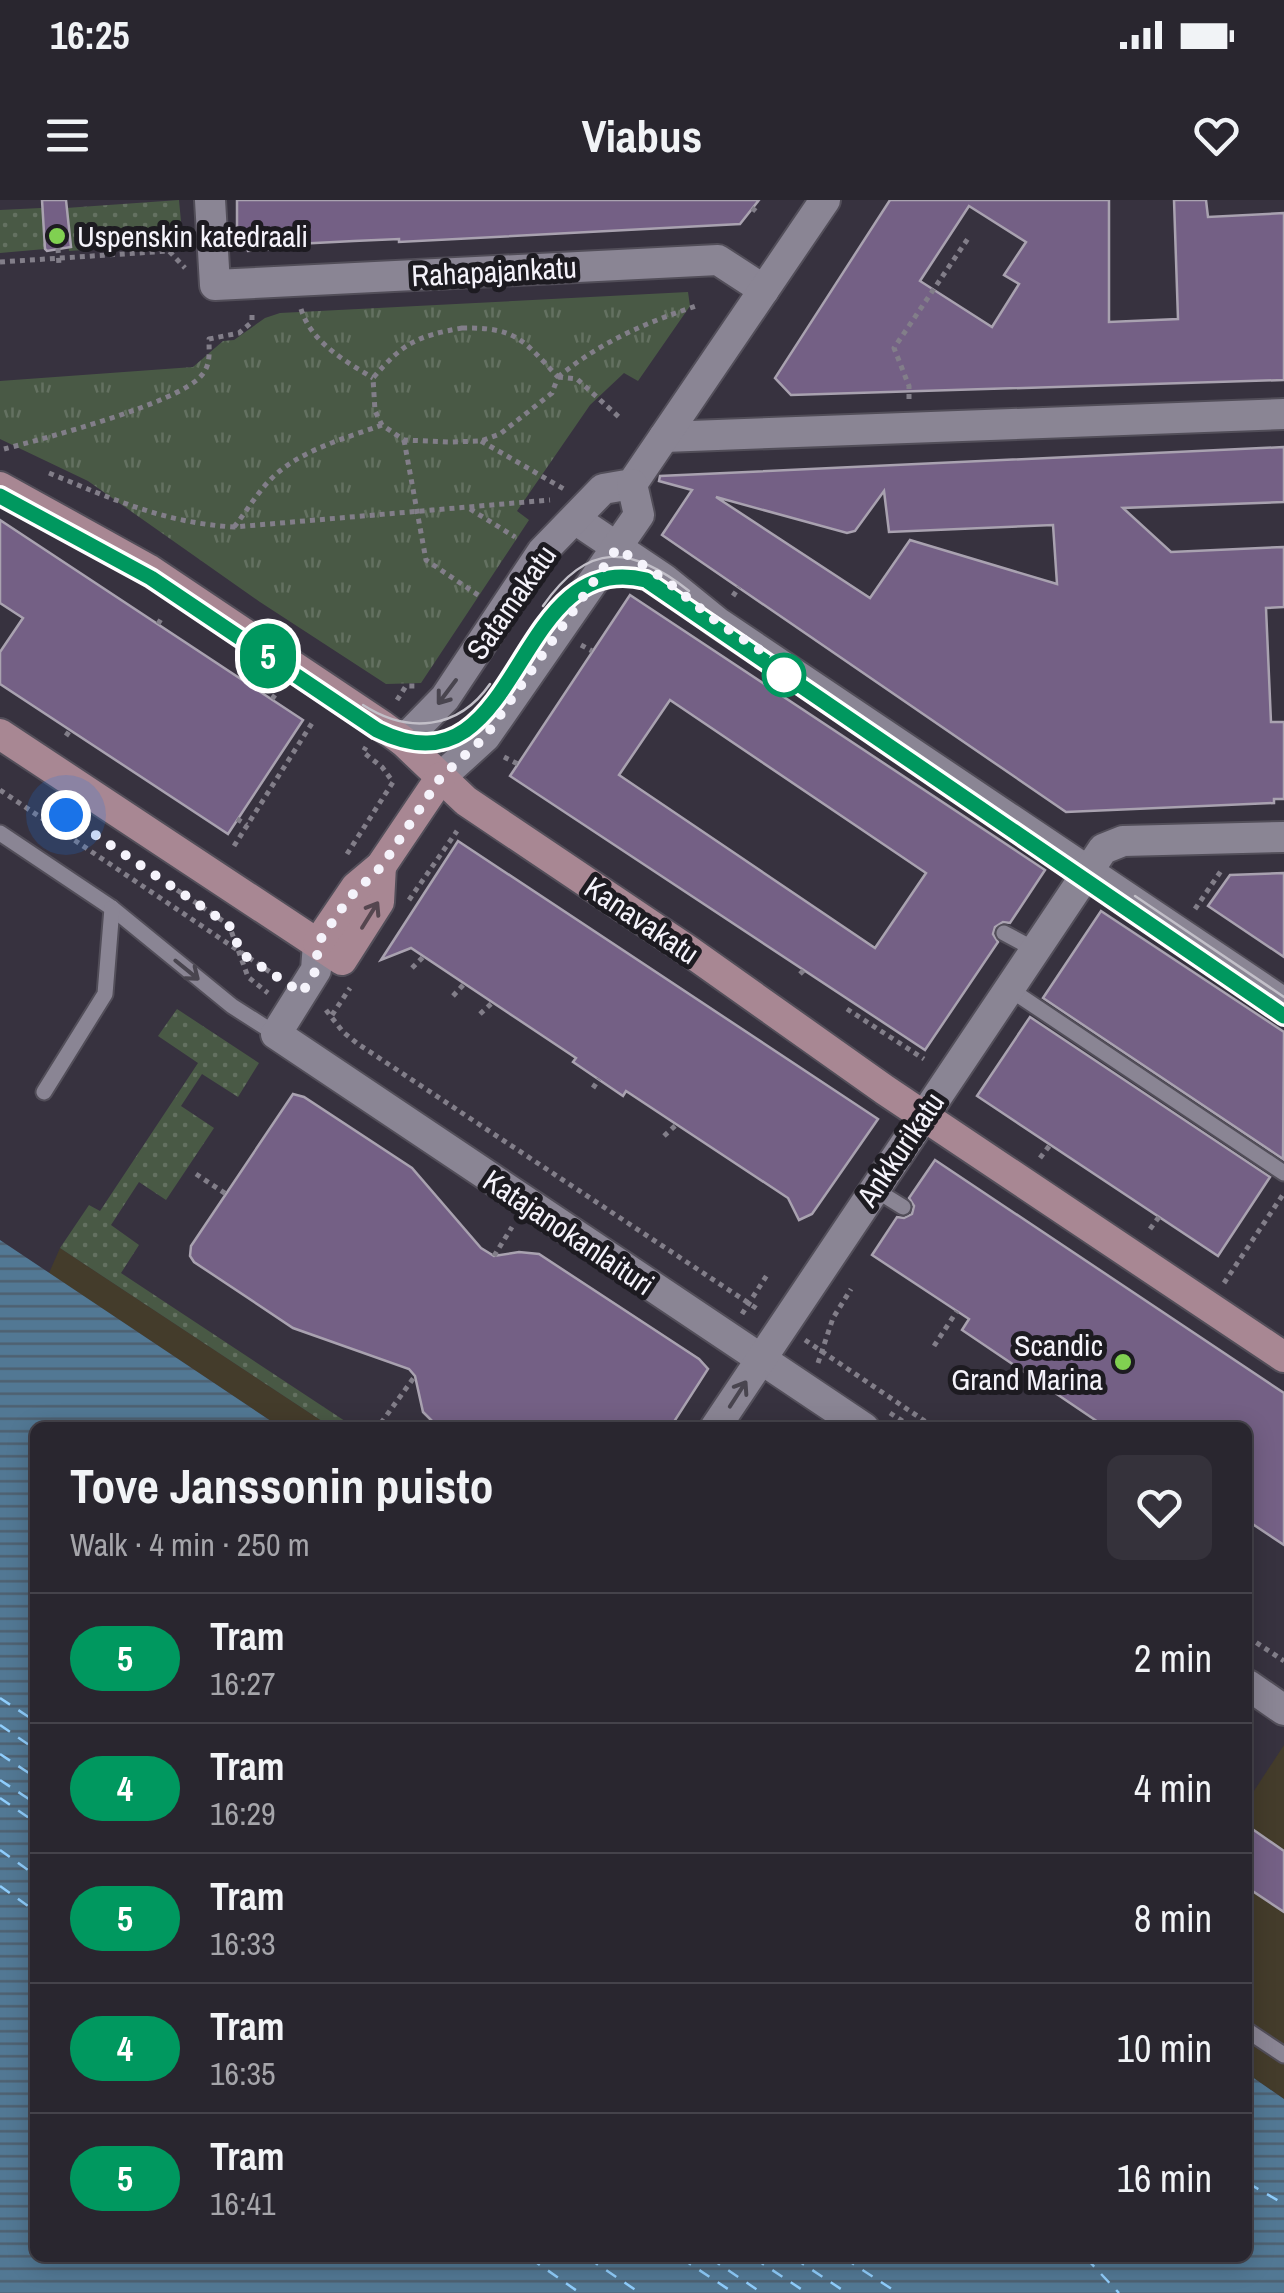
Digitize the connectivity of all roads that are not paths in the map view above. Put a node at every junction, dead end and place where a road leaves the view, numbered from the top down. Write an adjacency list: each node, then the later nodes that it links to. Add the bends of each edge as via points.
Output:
1 (210, 200): 3 (street, Rahapajankatu, via 215,285 718,260)
2 (825, 200): 3 (street)
3 (764, 290): 5 (street)
4 (1284, 414): 5 (street)
5 (664, 437): 6 (street)
6 (632, 484): 8 (street, Satamakatu, via 603,489); 9 (street, Satamakatu, via 639,515)
7 (0, 487): 11 (main road, Kanavakatu, via 158,575)
8 (564, 509): 9 (street); 11 (street, Satamakatu, one-way to 11, via 445,698)
9 (617, 548): 12 (street, Satamakatu, via 485,737); 15 (street)
10 (0, 734): 19 (main road)
11 (403, 741): 12 (main road, Kanavakatu)
12 (441, 777): 19 (main road, Satamakatu, via 382,866 356,888); 24 (main road, Kanavakatu, via 466,801)
13 (0, 833): 16 (lane)
14 (1284, 837): 15 (street, via 1134,841 1103,848)
15 (1086, 870): 18 (street, Ankkurikatu); 21 (street)
16 (112, 908): 22 (lane, one-way to 22); 23 (lane, via 105,994)
17 (1004, 932): 18 (lane)
18 (1034, 948): 20 (street, Ankkurikatu)
19 (319, 966): 22 (street)
20 (1008, 988): 24 (street, Ankkurikatu); 25 (lane)
21 (1284, 1003)
22 (276, 1034): 29 (street, Katajanokanlaituri)
23 (44, 1092)
24 (922, 1115): 26 (street, Ankkurikatu); 28 (main road, Kanavakatu)
25 (1284, 1173)
26 (874, 1189): 27 (lane); 29 (street, Ankkurikatu)
27 (903, 1208)
28 (1284, 1356)
29 (760, 1360): 30 (street, Ankkurikatu, one-way to 29); 31 (street, Katajanokanlaituri)
30 (719, 1422)
31 (854, 1422)
32 (1252, 1688): 33 (street)
33 (1284, 1710)
34 (1252, 2034): 35 (lane)
35 (1284, 2056)

